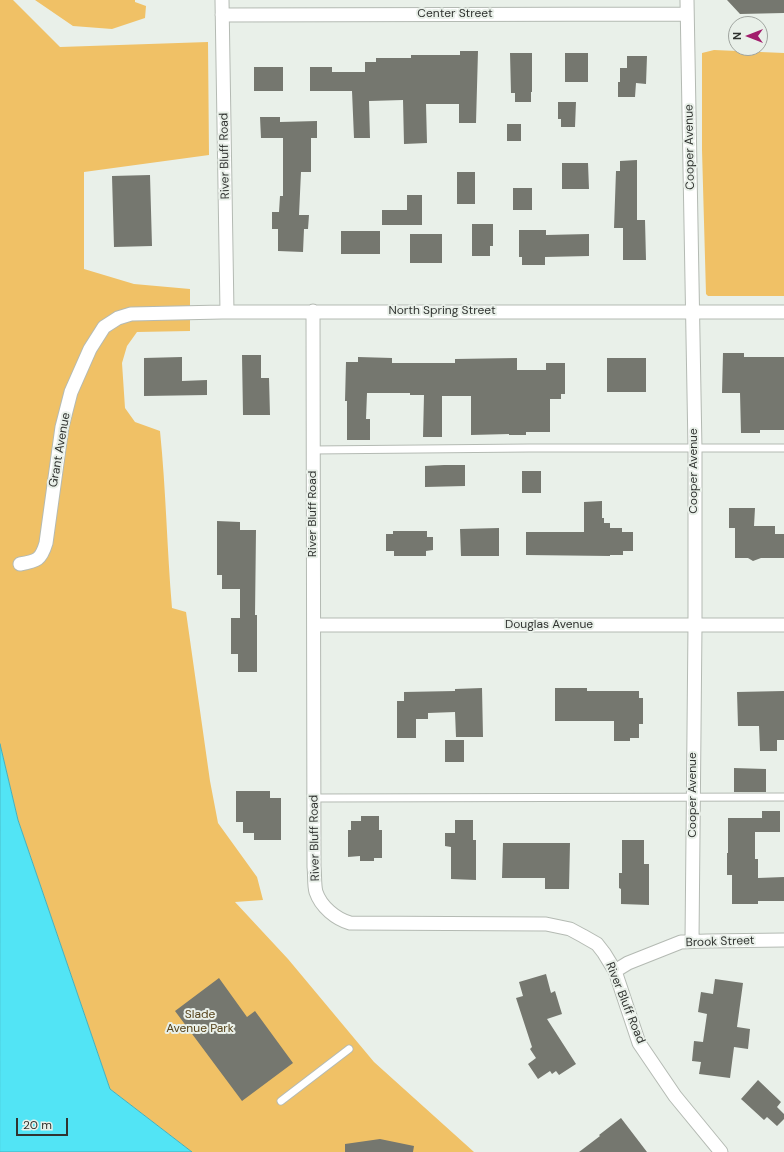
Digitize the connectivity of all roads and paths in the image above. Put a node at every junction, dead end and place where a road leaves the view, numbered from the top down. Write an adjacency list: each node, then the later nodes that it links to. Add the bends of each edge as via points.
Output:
1 (222, 0): 4 (street, River Bluff Road)
2 (687, 0): 3 (street, Cooper Avenue)
3 (687, 14): 4 (street, Center Street); 7 (street, Cooper Avenue)
4 (222, 15): 6 (street, River Bluff Road)
5 (313, 311): 6 (street, North Spring Street); 7 (street, North Spring Street); 12 (street, River Bluff Road)
6 (227, 312): 9 (street, North Spring Street, via 131,314 118,318)
7 (692, 312): 8 (street, North Spring Street); 11 (street, Cooper Avenue)
8 (784, 312)
9 (104, 327): 13 (street, Grant Avenue, via 90,348 62,427 46,542 42,554 35,561)
10 (784, 448): 11 (lane)
11 (694, 449): 12 (lane); 15 (street, Cooper Avenue)
12 (313, 450): 14 (street, River Bluff Road)
13 (20, 564)
14 (314, 625): 15 (street, Douglas Avenue); 19 (street, River Bluff Road)
15 (695, 625): 16 (street, Douglas Avenue); 17 (street, Cooper Avenue)
16 (784, 625)
17 (692, 797): 18 (lane); 19 (lane); 21 (street, Cooper Avenue)
18 (784, 797)
19 (315, 798): 22 (street, River Bluff Road, via 316,892 320,901 338,918 360,924 546,924 570,930 597,944)
20 (784, 940): 21 (street, Brook Street)
21 (692, 941): 22 (street, Brook Street, via 666,947)
22 (615, 971): 25 (street, River Bluff Road, via 639,1043 675,1096)
23 (349, 1049): 24 (lane)
24 (281, 1101)
25 (721, 1152)

